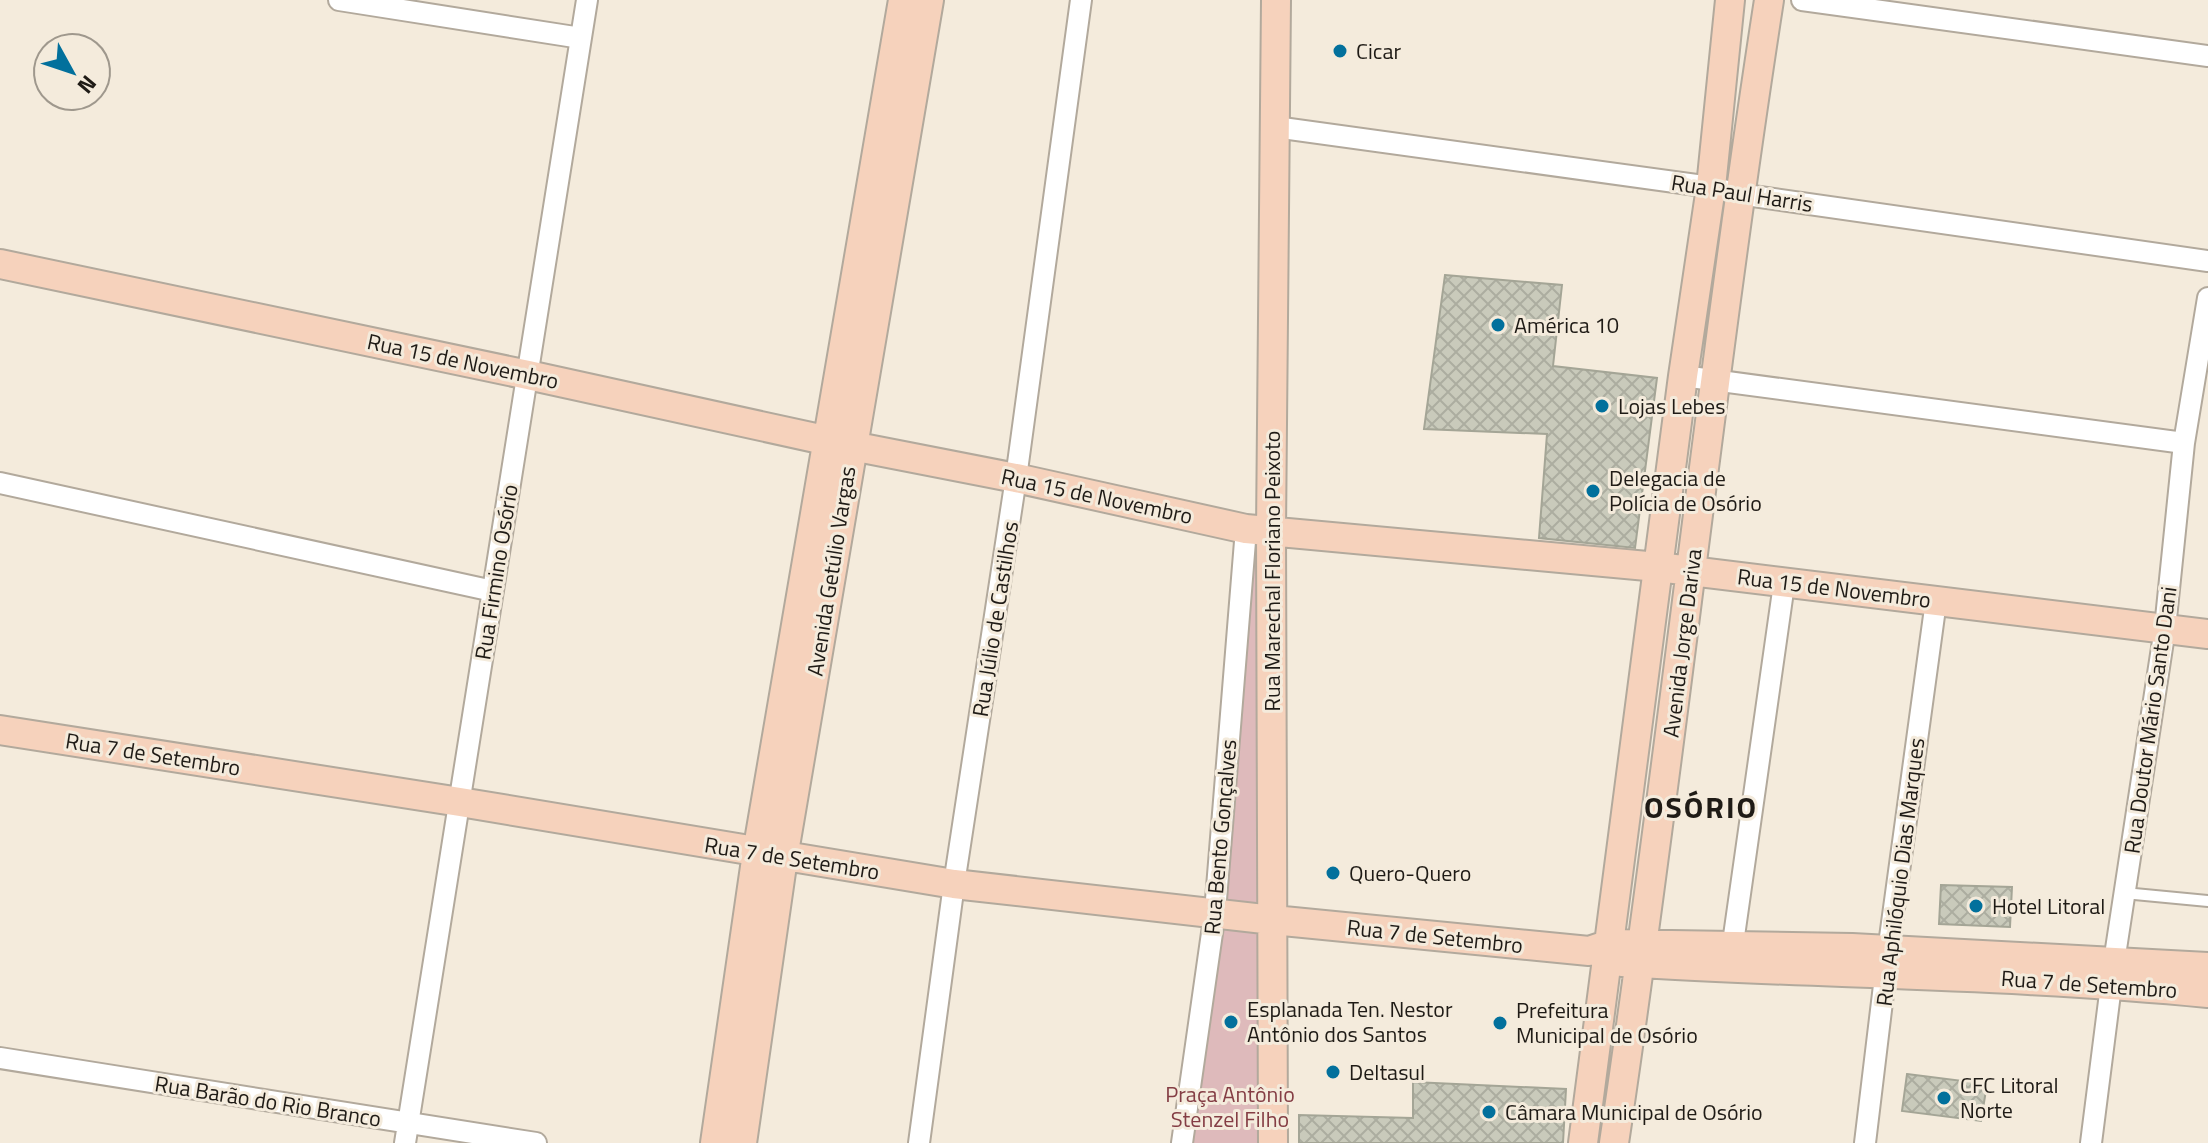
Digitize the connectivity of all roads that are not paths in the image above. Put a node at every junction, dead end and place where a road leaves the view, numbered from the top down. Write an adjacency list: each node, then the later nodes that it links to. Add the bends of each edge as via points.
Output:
1 (339, 0): 10 (street)
2 (587, 0): 10 (street, Rua Firmino Osório)
3 (903, 0): 12 (street, Avenida Getúlio Vargas)
4 (929, 0): 12 (street, Avenida Getúlio Vargas)
5 (1081, 0): 24 (street, Rua Júlio de Castilhos)
6 (1276, 0): 13 (street, Rua Marechal Floriano Peixoto)
7 (1730, 0): 14 (street, Avenida Jorge Dariva)
8 (1769, 0): 15 (street, Avenida Jorge Dariva)
9 (1802, 0): 11 (street)
10 (581, 38): 19 (street, Rua Firmino Osório)
11 (2208, 56)
12 (894, 124): 22 (street, Avenida Getúlio Vargas)
13 (1275, 127): 14 (street, Rua Paul Harris); 26 (street, Rua Marechal Floriano Peixoto)
14 (1711, 187): 15 (street, Rua Paul Harris); 20 (street, Avenida Jorge Dariva)
15 (1739, 194): 16 (street, Rua Paul Harris); 21 (street, Avenida Jorge Dariva)
16 (2208, 261)
17 (0, 264): 19 (street, Rua 15 de Novembro)
18 (2208, 298): 23 (street, Rua Doutor Mário Santo Dani)
19 (528, 375): 22 (street, Rua 15 de Novembro); 30 (street, Rua Firmino Osório)
20 (1683, 376): 21 (street); 27 (street, Avenida Jorge Dariva)
21 (1714, 382): 23 (street); 28 (street, Avenida Jorge Dariva)
22 (839, 443): 24 (street, Rua 15 de Novembro); 36 (street, Avenida Getúlio Vargas)
23 (2184, 443): 32 (street, Rua Doutor Mário Santo Dani)
24 (1016, 478): 26 (street, Rua 15 de Novembro); 37 (street, Rua Júlio de Castilhos)
25 (0, 483): 30 (street)
26 (1258, 530): 27 (street, Rua 15 de Novembro); 40 (street, Rua Bento Gonçalves); 41 (street, Rua Marechal Floriano Peixoto)
27 (1658, 567): 28 (street, Rua 15 de Novembro); 42 (street, Avenida Jorge Dariva)
28 (1691, 571): 29 (street, Rua 15 de Novembro); 43 (street, Avenida Jorge Dariva)
29 (1784, 584): 31 (street, Rua 15 de Novembro); 44 (street)
30 (493, 591): 35 (street, Rua Firmino Osório)
31 (1936, 601): 32 (street, Rua 15 de Novembro); 45 (street, Rua Aphilóquio Dias Marques)
32 (2165, 628): 33 (street, Rua 15 de Novembro); 38 (street, Rua Doutor Mário Santo Dani)
33 (2208, 634)
34 (0, 730): 35 (street, Rua 7 de Setembro)
35 (460, 802): 36 (street, Rua 7 de Setembro); 51 (street, Rua Firmino Osório)
36 (770, 856): 37 (street, Rua 7 de Setembro); 50 (street, Avenida Getúlio Vargas)
37 (954, 884): 40 (street, Rua 7 de Setembro); 55 (street, Rua Júlio de Castilhos)
38 (2124, 893): 39 (lane); 47 (street, Rua Doutor Mário Santo Dani)
39 (2208, 901)
40 (1215, 912): 41 (street, Rua 7 de Setembro); 56 (street, Rua Bento Gonçalves)
41 (1273, 920): 42 (street, Rua 7 de Setembro); 57 (street, Rua Marechal Floriano Peixoto)
42 (1602, 952): 43 (street, Rua 7 de Setembro); 58 (street, Avenida Jorge Dariva)
43 (1643, 954): 44 (street, Rua 7 de Setembro); 59 (street, Avenida Jorge Dariva)
44 (1731, 958): 45 (street, Rua 7 de Setembro, via 1852,948)
45 (1887, 963): 47 (street, Rua 7 de Setembro); 60 (street, Rua Aphilóquio Dias Marques)
46 (2208, 967): 47 (street, Rua 7 de Setembro)
47 (2113, 973): 48 (street, Rua 7 de Setembro); 61 (street, Rua Doutor Mário Santo Dani)
48 (2208, 993)
49 (0, 1058): 51 (street, Rua Barão do Rio Branco)
50 (738, 1081): 53 (street, Avenida Getúlio Vargas); 54 (street, Avenida Getúlio Vargas)
51 (406, 1133): 52 (street, Rua Barão do Rio Branco)
52 (536, 1143)
53 (715, 1143)
54 (742, 1143)
55 (919, 1143)
56 (1182, 1143)
57 (1273, 1143)
58 (1583, 1143)
59 (1614, 1143)
60 (1865, 1143)
61 (2091, 1143)

